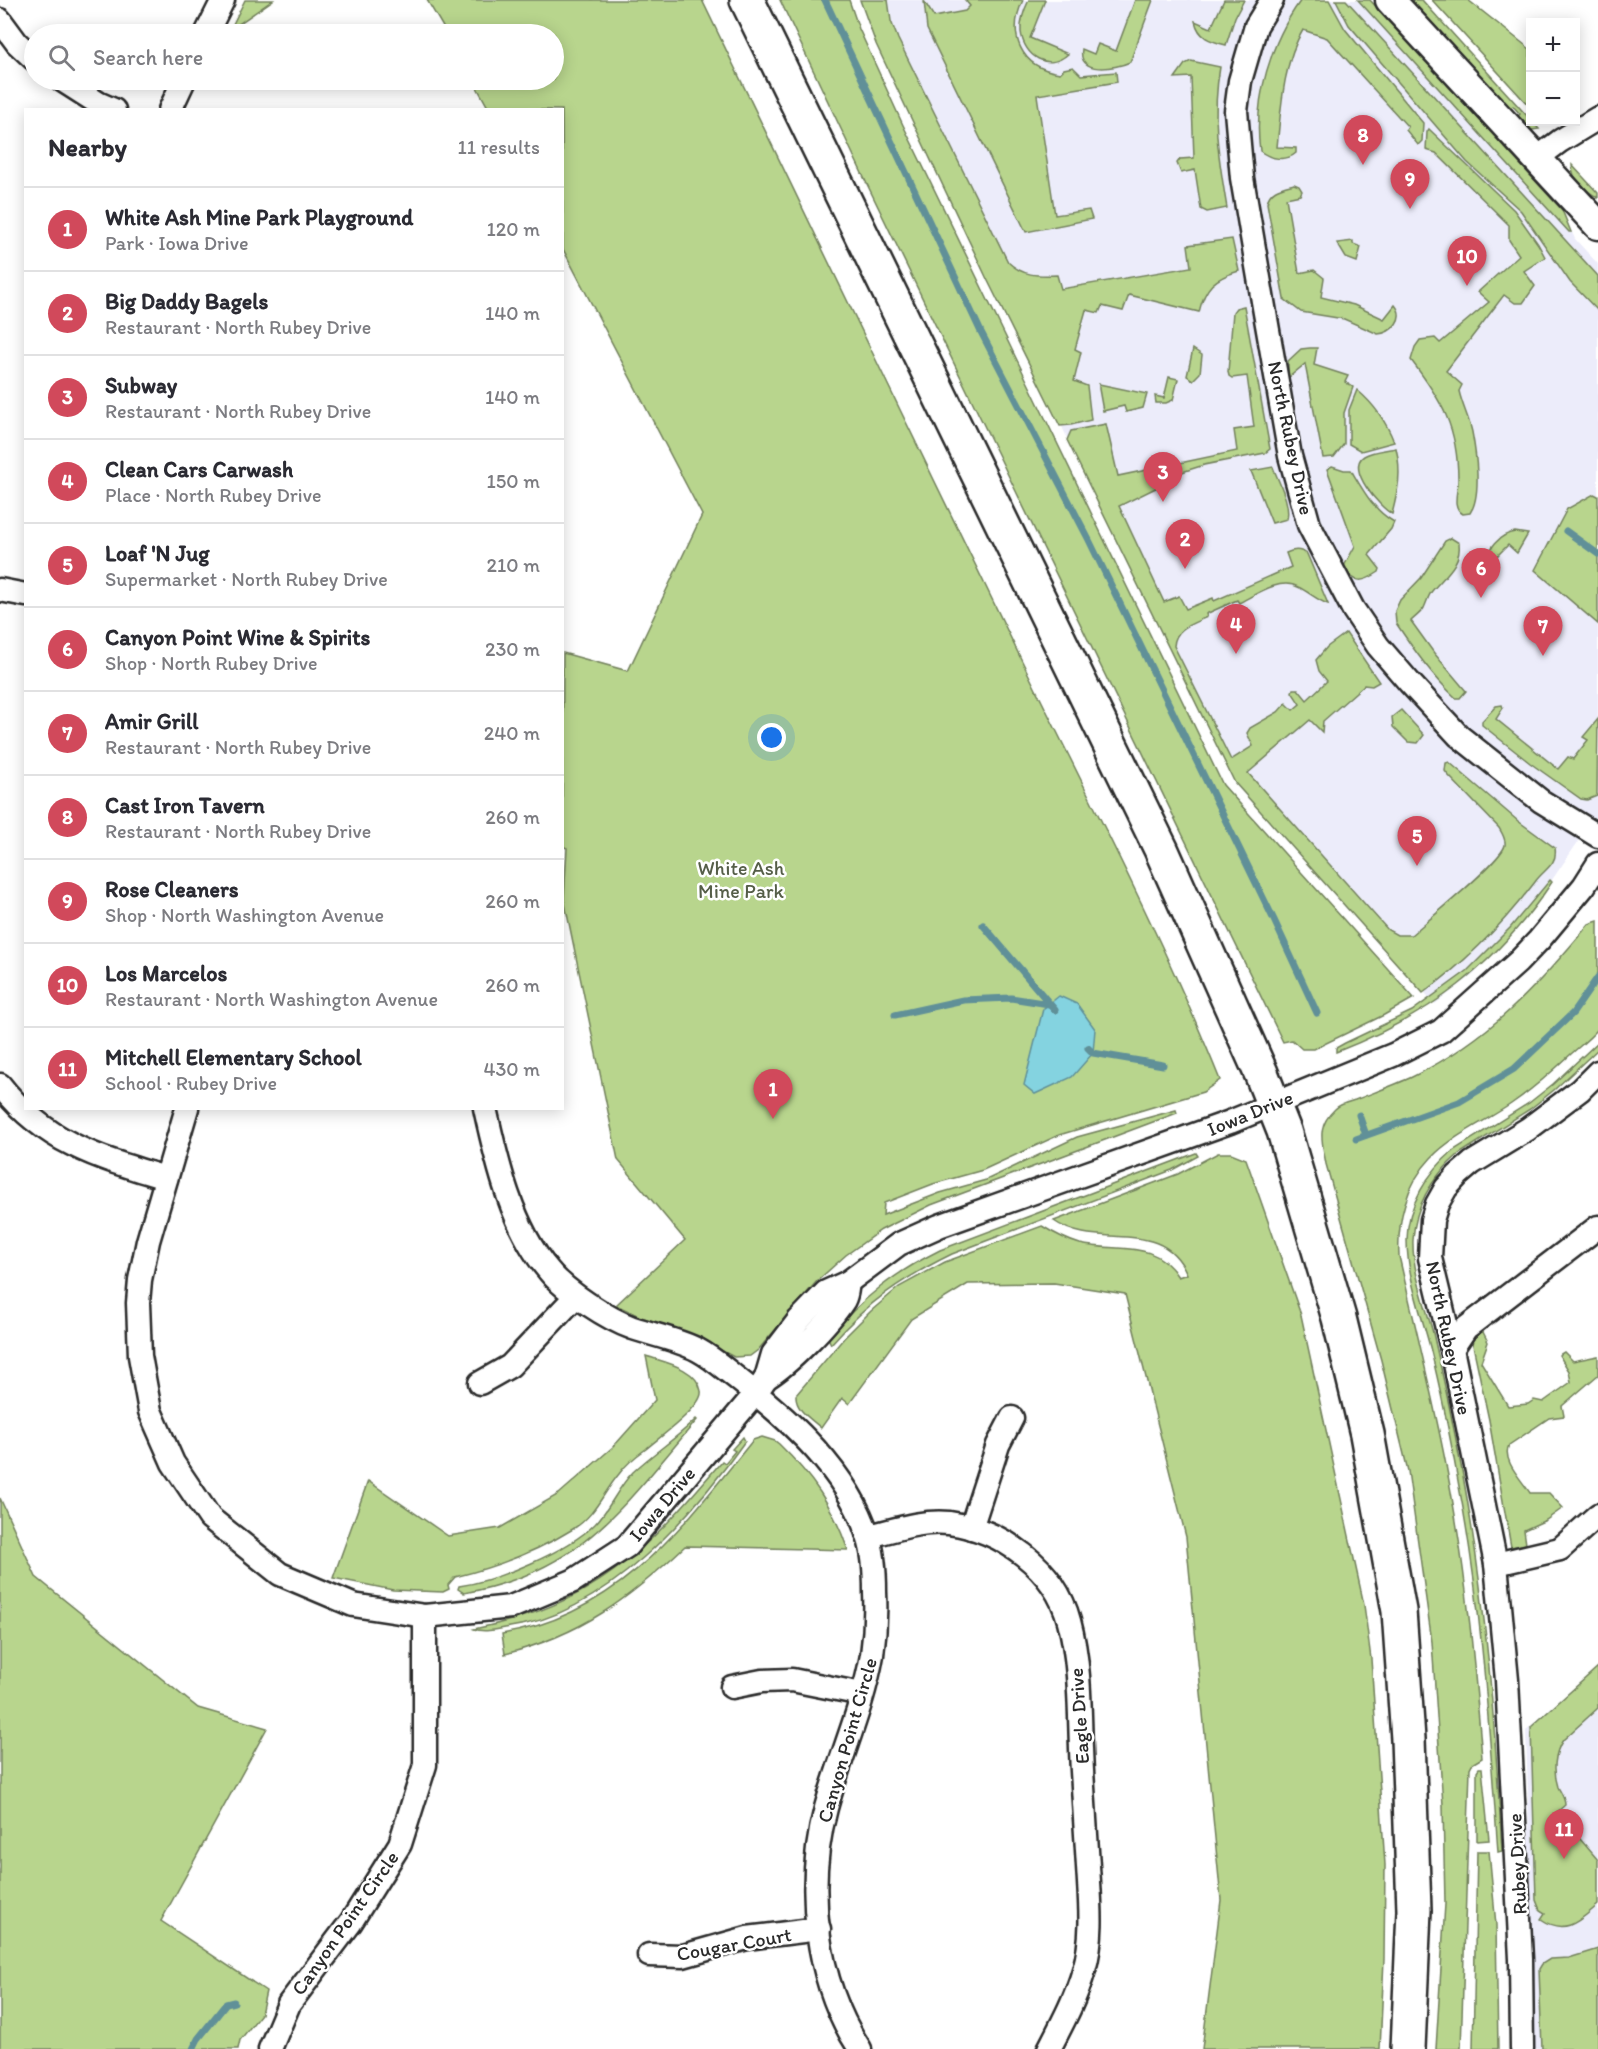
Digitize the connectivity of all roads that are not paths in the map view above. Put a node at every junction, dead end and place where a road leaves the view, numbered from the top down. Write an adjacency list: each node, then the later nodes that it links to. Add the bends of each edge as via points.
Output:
1 (223, 0): 6 (street)
2 (747, 0): 21 (highway, via 1161,849 1261,1073)
3 (1272, 0): 17 (street, North Rubey Drive, via 1256,27 1240,81 1236,111 1242,178 1290,456 1309,525 1353,609 1416,690 1459,736 1541,801)
4 (1390, 0): 13 (street)
5 (0, 20): 7 (street)
6 (211, 24)
7 (24, 50)
8 (78, 90): 10 (street)
9 (179, 90): 11 (street)
10 (109, 108)
11 (171, 108)
12 (1598, 118): 13 (street)
13 (1536, 159): 14 (street)
14 (1598, 225)
15 (0, 590): 16 (street)
16 (24, 595)
17 (1598, 836)
18 (1598, 864): 21 (street, Iowa Drive, via 1539,940 1441,1031 1393,1055)
19 (1598, 1072): 29 (street, North Rubey Drive, via 1528,1130 1465,1169 1437,1204 1430,1258)
20 (0, 1085): 22 (street)
21 (1271, 1104): 31 (street, Iowa Drive, via 899,1244 848,1282 845,1298 829,1318); 46 (highway, via 1284,1131 1339,1318 1367,1434 1399,1611 1414,1910)
22 (24, 1109)
23 (26, 1110): 26 (street, via 64,1142 102,1159)
24 (186, 1110): 26 (street, Iowa Drive)
25 (485, 1110): 28 (street, Canyon Point Circle, via 508,1197 521,1229 549,1271)
26 (166, 1178): 37 (street, Iowa Drive, via 148,1241 138,1303 140,1356 150,1411 172,1463 210,1518 280,1574 353,1605)
27 (1598, 1227): 29 (street, via 1466,1328)
28 (576, 1296): 30 (street, via 510,1366); 31 (street, Canyon Point Circle, via 629,1326 697,1349)
29 (1452, 1349): 36 (street, North Rubey Drive)
30 (480, 1383)
31 (761, 1386): 35 (street, Canyon Point Circle, via 834,1470); 37 (street, Iowa Drive, via 627,1546 573,1581 511,1607)
32 (1012, 1418): 34 (street, via 998,1445)
33 (1598, 1515): 36 (street, via 1560,1549)
34 (971, 1528): 35 (street, Eagle Drive, via 948,1523 920,1524); 45 (street, Eagle Drive, via 1002,1539 1038,1567 1064,1605 1070,1622 1091,1921 1084,1969)
35 (869, 1536): 40 (street, Canyon Point Circle, via 876,1614 872,1655)
36 (1496, 1564): 38 (street, North Rubey Drive)
37 (425, 1616): 43 (street, Canyon Point Circle, via 425,1765 400,1844 351,1922 289,2004)
38 (1508, 1680): 47 (street, Rubey Drive)
39 (732, 1687): 40 (street, via 792,1680)
40 (862, 1694): 41 (street, Canyon Point Circle, via 818,1847 815,1890)
41 (819, 1929): 42 (street, Cougar Court, via 747,1938 683,1956); 44 (street, Canyon Point Circle, via 838,2010)
42 (648, 1955)
43 (270, 2049)
44 (860, 2049)
45 (1049, 2049)
46 (1408, 2049)
47 (1522, 2049)

